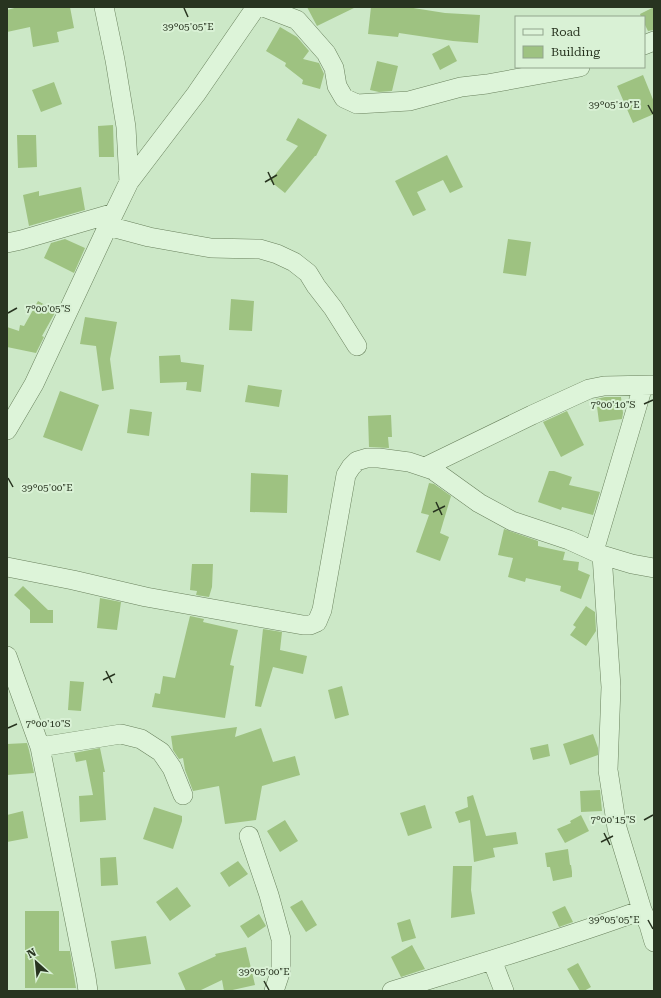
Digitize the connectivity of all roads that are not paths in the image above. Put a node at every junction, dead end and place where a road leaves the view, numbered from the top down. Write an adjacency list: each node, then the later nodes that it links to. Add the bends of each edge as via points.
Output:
1 (104, 7): 5 (street, via 126,127)
2 (256, 7): 5 (street, via 196,94)
3 (263, 7): 4 (street, via 297,20 326,53 334,68 337,86 344,98 357,104 410,100 460,87)
4 (575, 68)
5 (129, 182): 6 (street)
6 (111, 219): 7 (street); 8 (street, via 149,237 211,248 260,249 294,262 308,273); 10 (street, via 34,384)
7 (7, 243)
8 (357, 346)
9 (648, 385): 11 (street, via 589,389); 12 (street)
10 (7, 430)
11 (425, 467): 12 (street, via 479,503 512,521 569,540); 13 (street, via 408,462 368,458 357,461 350,467 346,475 322,610 317,622 310,625 146,597)
12 (598, 553): 14 (street); 19 (street, via 611,687 608,770 617,828)
13 (7, 567)
14 (654, 568)
15 (7, 656): 16 (street)
16 (40, 747): 17 (street, via 121,734 141,740 160,752 172,768); 22 (street)
17 (182, 794)
18 (249, 836): 23 (street, via 281,939 281,970)
19 (642, 910): 20 (street); 21 (street)
20 (654, 942)
21 (492, 960): 24 (street); 25 (street)
22 (88, 991)
23 (274, 991)
24 (392, 991)
25 (504, 991)

